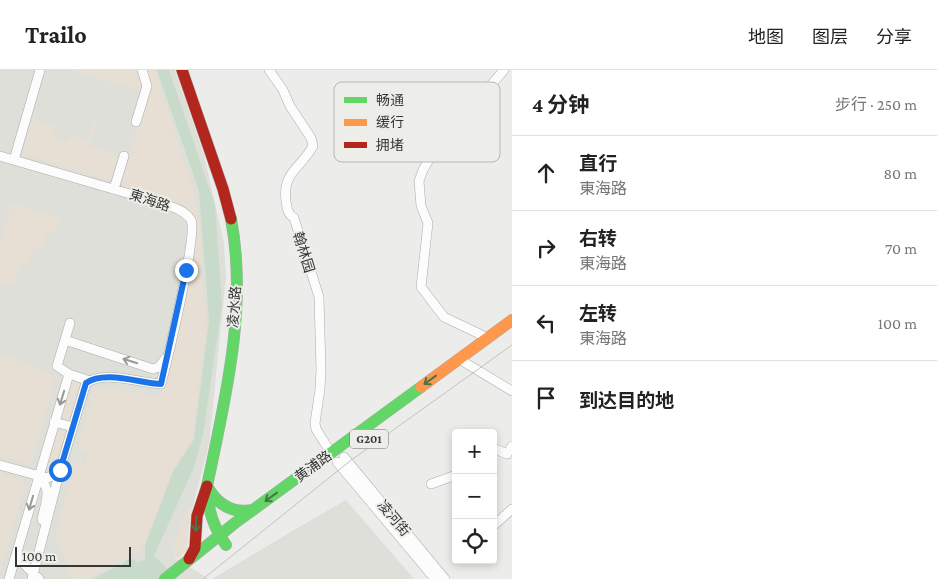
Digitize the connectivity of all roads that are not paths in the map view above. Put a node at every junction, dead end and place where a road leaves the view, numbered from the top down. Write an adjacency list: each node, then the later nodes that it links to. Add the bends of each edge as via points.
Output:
1 (40, 70): 10 (street)
2 (142, 70): 7 (street, via 147,86)
3 (182, 70): 33 (main road, 凌水路, via 232,220 236,258 236,292 223,405)
4 (269, 70): 27 (street, 翰林园, via 313,146 291,172 285,192 287,211 294,218 319,297 321,370 316,429)
5 (504, 70): 6 (street)
6 (494, 82)
7 (136, 122)
8 (0, 156): 10 (street, 東海路)
9 (124, 156): 12 (street)
10 (14, 160): 12 (street, 東海路)
11 (428, 162): 16 (street, via 419,182 421,206 428,223 421,287 444,317)
12 (114, 189): 18 (street, 東海路, via 183,212 191,221 193,232)
13 (512, 320): 16 (main road, 黄浦路 / G201)
14 (70, 323): 17 (street)
15 (512, 334): 19 (main road, 黄浦路 / G201)
16 (488, 338): 19 (main road, 黄浦路 / G201)
17 (65, 340): 18 (street, one-way to 17, via 165,361 153,369); 20 (street, via 56,366)
18 (169, 352): 21 (street, 東海路, via 161,384 105,376)
19 (464, 362): 22 (street); 27 (main road, 黄浦路 / G201)
20 (69, 374): 21 (street); 23 (street, one-way to 23)
21 (90, 381): 24 (street, via 86,383)
22 (512, 391)
23 (54, 422): 24 (street); 30 (street)
24 (73, 427): 29 (street)
25 (512, 446): 26 (street, via 507,454)
26 (497, 450)
27 (337, 457): 35 (main road, 黄浦路 / G201, one-way to 35); 38 (main road, 黄浦路 / G201); 44 (street, 凌河街); 45 (street, 凌河街)
28 (0, 465): 30 (street)
29 (60, 470): 30 (street, via 47,478); 37 (street)
30 (39, 476): 37 (street, via 48,491 41,522); 39 (street, one-way to 39)
31 (452, 476): 32 (street)
32 (432, 484)
33 (207, 486): 35 (main road, via 224,506 239,512); 38 (main road, 凌水路, via 207,506 213,526); 40 (main road, one-way to 40, via 197,516 195,548)
34 (512, 509): 36 (street)
35 (253, 510): 38 (main road, 黄浦路 / G201)
36 (497, 522)
37 (44, 535): 41 (street)
38 (222, 540): 40 (main road, 黄浦路 / G201)
39 (16, 556): 41 (street); 42 (street)
40 (186, 569): 43 (main road, 黄浦路 / G201)
41 (35, 577)
42 (9, 579)
43 (165, 579)
44 (435, 579)
45 (444, 579)

